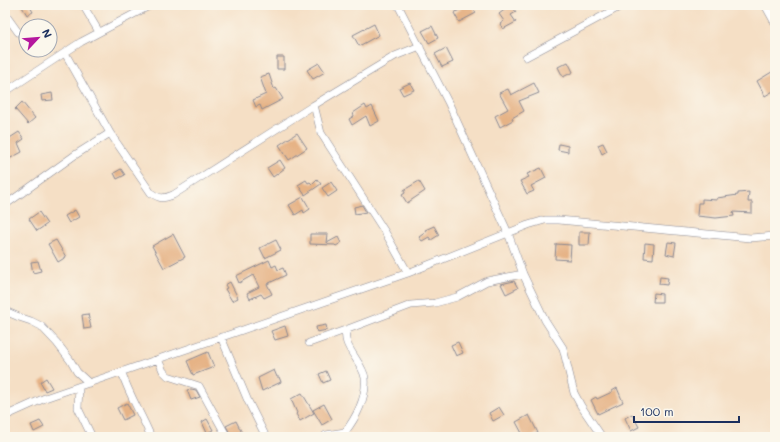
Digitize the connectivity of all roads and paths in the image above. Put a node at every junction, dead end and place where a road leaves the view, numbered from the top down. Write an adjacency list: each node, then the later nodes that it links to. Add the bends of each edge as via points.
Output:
1 (83, 5): 9 (street)
2 (151, 5): 9 (street)
3 (398, 5): 10 (street)
4 (622, 5): 12 (street)
5 (765, 5): 7 (street)
6 (5, 14): 8 (street)
7 (775, 24)
8 (18, 32)
9 (99, 32): 11 (street)
10 (420, 46): 14 (street, via 395,56); 17 (street)
11 (65, 53): 13 (street); 15 (street)
12 (526, 57)
13 (5, 92)
14 (314, 105): 15 (street, via 173,195 164,198 151,193); 19 (street, via 321,132)
15 (110, 133): 16 (street)
16 (5, 205)
17 (508, 233): 18 (street, via 528,224 559,220 750,238); 19 (street); 20 (street)
18 (775, 236)
19 (408, 273): 23 (street)
20 (523, 274): 22 (street, via 487,281 457,297 435,303 411,305); 35 (street, via 545,320 563,348 566,366 578,399)
21 (5, 311): 27 (street, via 40,326 57,343 77,372)
22 (348, 329): 24 (street); 30 (street, via 345,339 350,351 361,365 365,378 363,399 345,432)
23 (222, 337): 25 (street); 34 (street)
24 (309, 343)
25 (158, 359): 26 (street); 33 (street, via 168,376 199,386)
26 (122, 373): 27 (street); 32 (street)
27 (89, 384): 28 (street)
28 (79, 387): 29 (street, via 45,398); 31 (street, via 78,408)
29 (5, 416)
30 (326, 435)
31 (92, 437)
32 (151, 437)
33 (227, 437)
34 (266, 437)
35 (602, 437)

